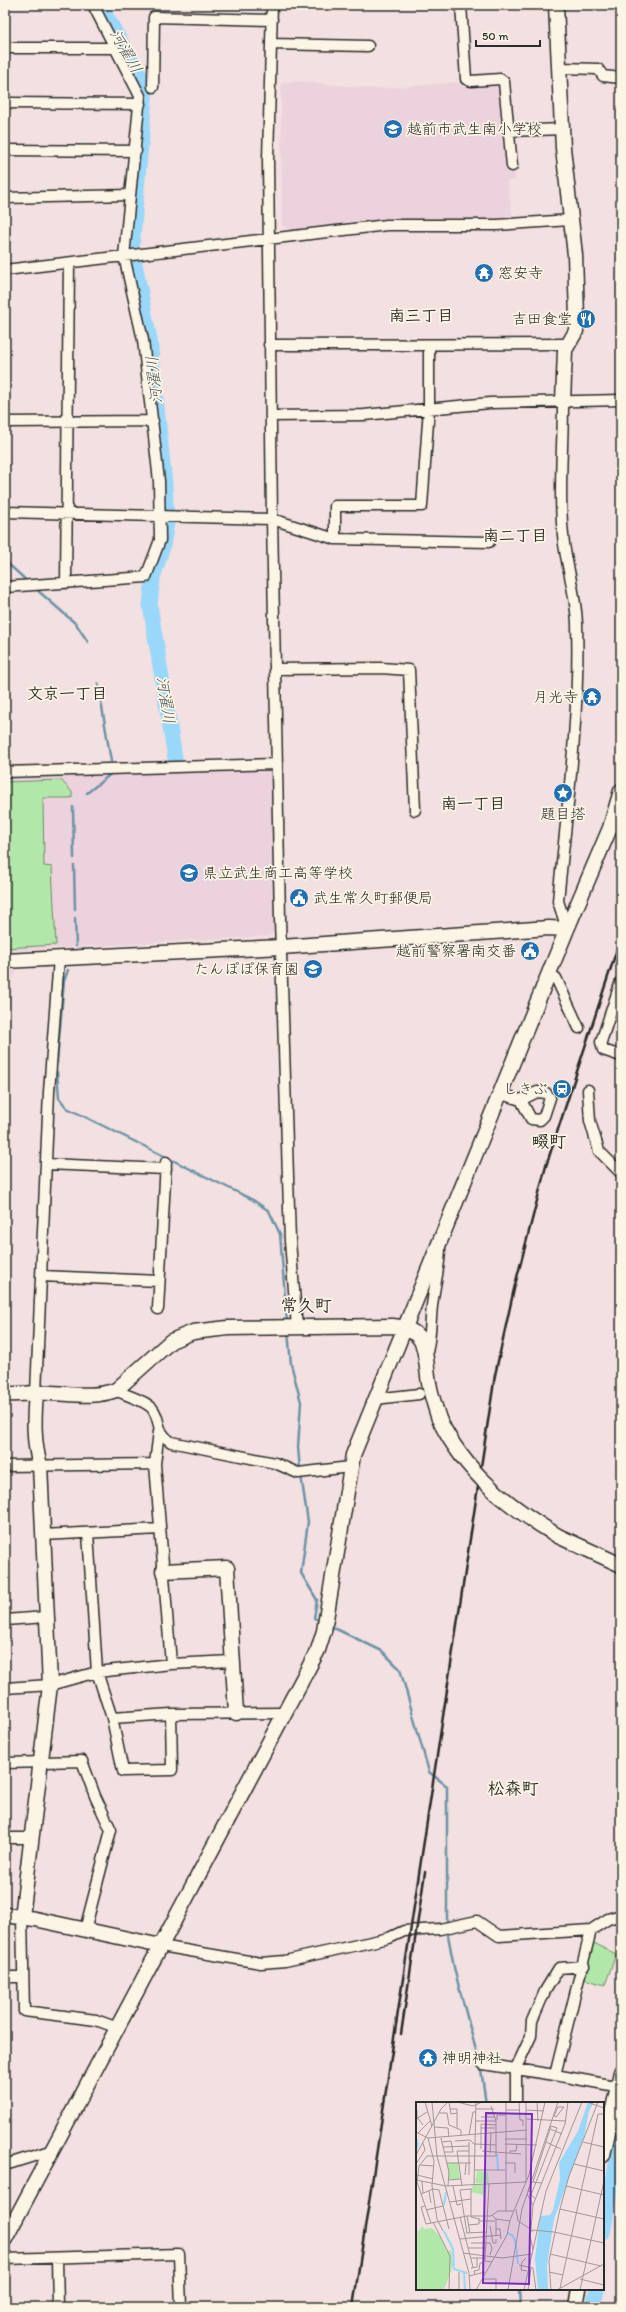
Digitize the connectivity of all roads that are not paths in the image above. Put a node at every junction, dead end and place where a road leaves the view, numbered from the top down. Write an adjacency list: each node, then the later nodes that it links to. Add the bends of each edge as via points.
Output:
1 (93, 5): 9 (street)
2 (272, 5): 5 (street)
3 (461, 5): 16 (street, via 466,79 503,79)
4 (556, 5): 10 (street)
5 (272, 20): 6 (street); 12 (street, via 154,17)
6 (271, 44): 7 (street); 23 (street)
7 (368, 46)
8 (5, 48): 9 (street)
9 (116, 48): 14 (street, via 139,92)
10 (560, 68): 11 (street, via 598,69 603,76); 15 (street)
11 (621, 78)
12 (153, 87)
13 (5, 103): 14 (street)
14 (140, 104): 18 (street)
15 (563, 129): 16 (street); 22 (street)
16 (509, 131): 19 (street)
17 (5, 150): 18 (street)
18 (136, 151): 20 (street)
19 (512, 166)
20 (130, 195): 21 (street); 24 (street)
21 (5, 198)
22 (570, 220): 23 (street, via 497,225 404,224); 28 (street, via 575,254 577,323 575,332)
23 (269, 239): 24 (street); 29 (street)
24 (124, 256): 25 (street); 35 (street, via 143,340)
25 (69, 263): 26 (street); 34 (street)
26 (5, 270)
27 (429, 344): 28 (street); 29 (street); 32 (street)
28 (567, 344): 31 (street)
29 (270, 345): 33 (street)
30 (621, 400): 31 (street)
31 (563, 402): 32 (street, via 490,403); 50 (street, via 564,544 573,582 577,623 576,716 558,901)
32 (429, 408): 33 (street, via 364,415); 41 (street, via 422,506 335,506)
33 (271, 416): 40 (street)
34 (68, 421): 35 (street); 36 (street); 38 (street)
35 (153, 421): 39 (street)
36 (5, 422)
37 (5, 512): 38 (street)
38 (67, 514): 39 (street); 43 (street)
39 (161, 516): 40 (street); 43 (street, via 160,540 146,577)
40 (272, 519): 41 (street); 45 (street)
41 (335, 538): 42 (street)
42 (489, 542)
43 (66, 583): 44 (street)
44 (5, 587)
45 (276, 669): 46 (street); 49 (street, via 409,670)
46 (277, 764): 47 (street); 51 (street)
47 (5, 772)
48 (621, 791): 50 (street, via 610,828)
49 (415, 810)
50 (567, 930): 51 (street, via 549,928); 54 (street)
51 (281, 947): 52 (street); 68 (street)
52 (59, 958): 53 (street); 62 (street)
53 (5, 962)
54 (549, 974): 57 (street, via 556,978); 60 (street)
55 (621, 981): 56 (street)
56 (616, 1008): 58 (street, via 601,1042 603,1050)
57 (579, 1028)
58 (621, 1056)
59 (588, 1090): 63 (street, via 590,1121 599,1152)
60 (501, 1094): 61 (street); 64 (street)
61 (521, 1100)
62 (46, 1164): 65 (street); 66 (street, via 166,1166)
63 (621, 1173)
64 (440, 1241): 69 (street); 70 (street, via 440,1259 431,1312 430,1344)
65 (41, 1276): 66 (street); 72 (street)
66 (159, 1281): 67 (street)
67 (158, 1309)
68 (291, 1328): 69 (street); 71 (street, via 228,1328 193,1332 171,1341)
69 (405, 1328): 70 (street, via 419,1336); 75 (street)
70 (426, 1356): 84 (street, bridge, via 429,1383 439,1419 458,1453 483,1482 507,1504 558,1536)
71 (116, 1390): 72 (street, via 99,1396); 76 (street, via 150,1406 156,1415)
72 (36, 1393): 73 (street); 78 (street, via 34,1420 36,1455)
73 (5, 1394)
74 (419, 1394): 75 (street)
75 (375, 1399): 80 (street)
76 (160, 1431): 77 (street); 80 (street, via 171,1442 274,1463 298,1473)
77 (155, 1464): 78 (street); 81 (street)
78 (40, 1465): 79 (street); 83 (street)
79 (5, 1466)
80 (350, 1467): 94 (street, via 325,1624 318,1650)
81 (160, 1529): 82 (street); 85 (street)
82 (88, 1533): 83 (street); 90 (street)
83 (43, 1535): 86 (street)
84 (621, 1565)
85 (163, 1571): 88 (street, via 227,1568); 89 (street)
86 (46, 1616): 87 (street); 91 (street)
87 (5, 1620)
88 (233, 1661): 89 (street); 93 (street)
89 (171, 1664): 90 (street)
90 (97, 1672): 91 (street); 96 (street)
91 (50, 1684): 92 (street); 97 (street)
92 (5, 1688)
93 (236, 1713): 94 (street); 95 (street)
94 (286, 1713): 106 (street)
95 (171, 1714): 96 (street); 96 (street, via 172,1770 123,1771)
96 (112, 1718)
97 (40, 1762): 98 (street); 100 (street); 104 (street, via 82,1761 111,1830)
98 (5, 1763)
99 (5, 1838): 100 (street)
100 (32, 1838): 103 (street)
101 (5, 1915): 103 (street)
102 (621, 1915): 105 (street, via 608,1919)
103 (22, 1917): 104 (street); 109 (street)
104 (85, 1930): 106 (street)
105 (591, 1930): 106 (street, via 499,1936 477,1921 440,1929 411,1930 328,1953 261,1963); 107 (street)
106 (161, 1946): 110 (street)
107 (584, 1966): 112 (street, via 558,1968 532,2021 531,2036); 114 (street, via 574,1995)
108 (5, 1977): 109 (street)
109 (23, 1977): 110 (street, via 24,2011 96,2020)
110 (118, 2028): 118 (street)
111 (483, 2064): 112 (street)
112 (516, 2068): 114 (street); 116 (street)
113 (621, 2072): 115 (street)
114 (555, 2075): 115 (street)
115 (620, 2087): 117 (street)
116 (516, 2102)
117 (604, 2148)
118 (53, 2150): 119 (street); 120 (street)
119 (5, 2164)
120 (5, 2239)
121 (5, 2259): 122 (street)
122 (56, 2259): 124 (street); 125 (street, via 179,2254)
123 (579, 2290): 126 (street)
124 (58, 2307)
125 (181, 2307)
126 (576, 2307)

